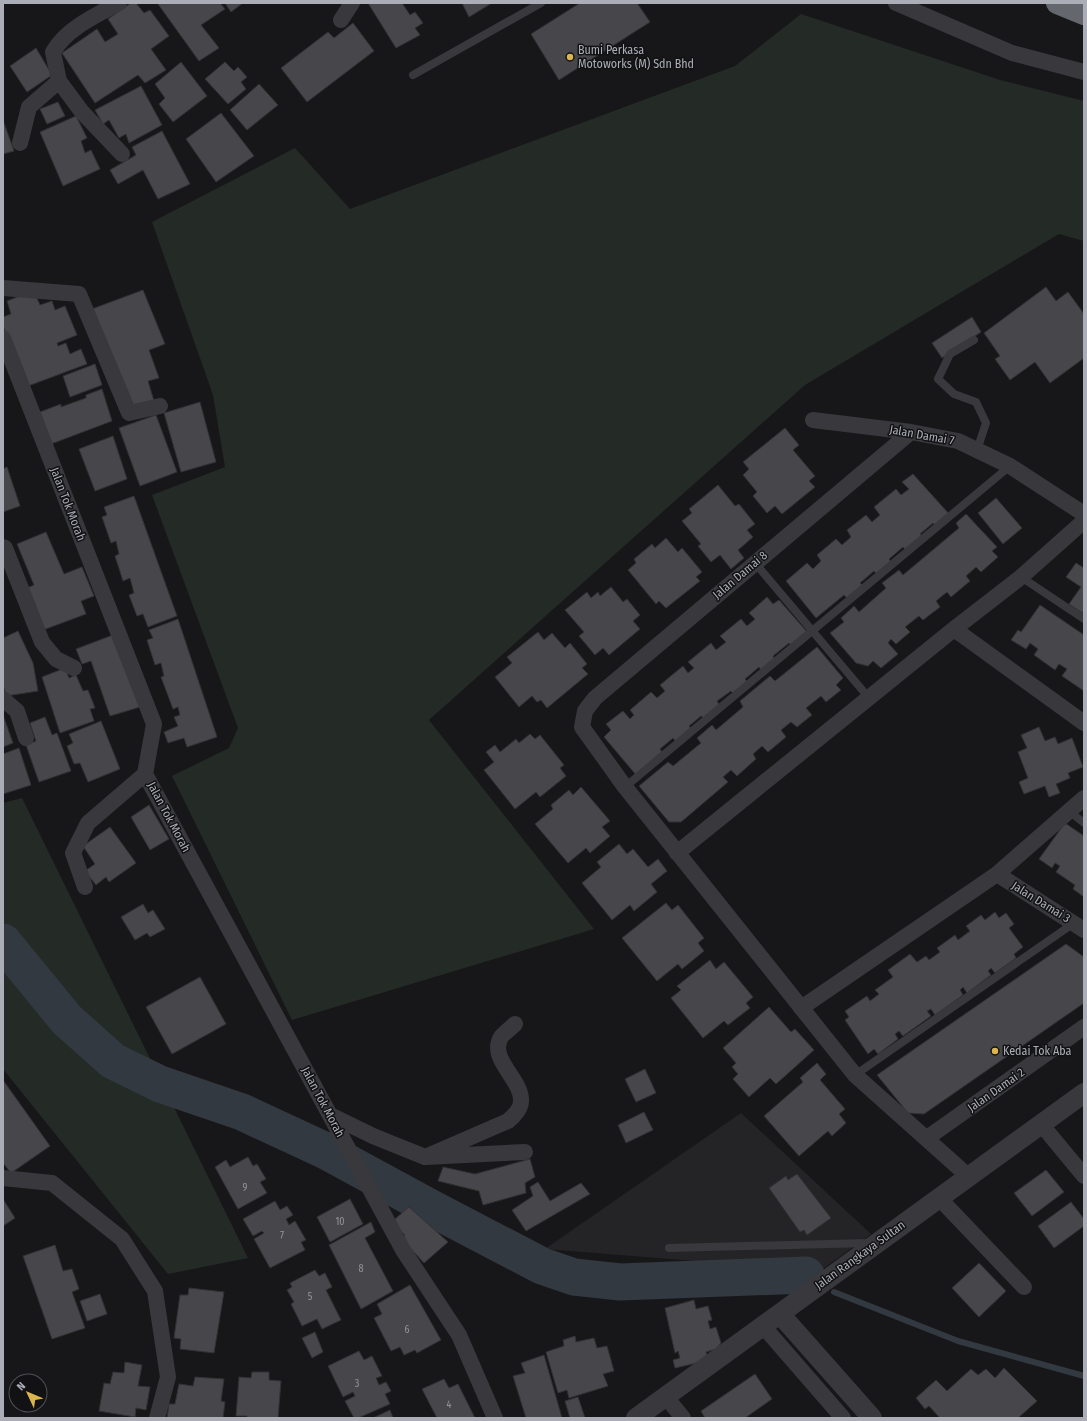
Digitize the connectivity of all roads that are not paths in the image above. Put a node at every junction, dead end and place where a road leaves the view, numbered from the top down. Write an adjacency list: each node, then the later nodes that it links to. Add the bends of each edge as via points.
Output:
1 (120, 3): 10 (street, via 89,18 58,43 53,52)
2 (352, 3): 7 (street)
3 (540, 3): 9 (lane)
4 (896, 3): 8 (street, via 1012,53)
5 (1057, 3): 6 (highway)
6 (1084, 14)
7 (341, 20)
8 (1084, 72)
9 (413, 75)
10 (58, 81): 11 (street, via 29,107); 12 (street, via 82,112)
11 (20, 143)
12 (122, 154)
13 (3, 288): 16 (street, via 79,294 129,413)
14 (3, 338): 34 (street, Jalan Tok Morah, via 154,724)
15 (974, 340): 19 (lane, via 950,354 938,379 954,394 976,402 986,423)
16 (160, 406)
17 (813, 420): 18 (street, Jalan Damai 7)
18 (911, 432): 19 (street, Jalan Damai 7, via 958,441); 24 (street, Jalan Damai 8)
19 (978, 450): 20 (street, Jalan Damai 7)
20 (1010, 466): 21 (street, Jalan Damai 7); 28 (lane)
21 (1084, 514)
22 (1084, 521): 25 (street)
23 (3, 547): 29 (street, via 42,642 56,659)
24 (755, 563): 28 (lane); 35 (street, Jalan Damai 8, via 595,698 584,711 582,726)
25 (1021, 577): 26 (lane); 27 (street)
26 (1084, 619)
27 (954, 629): 30 (street); 32 (street)
28 (812, 631): 30 (lane); 35 (lane)
29 (74, 668)
30 (869, 698): 39 (street)
31 (3, 699): 33 (street, via 18,711)
32 (1084, 723)
33 (26, 738)
34 (145, 774): 41 (street, via 88,823 73,853); 48 (street, Jalan Tok Morah)
35 (625, 787): 39 (street)
36 (1084, 798): 37 (street)
37 (1070, 811): 38 (lane); 40 (street)
38 (1084, 822)
39 (677, 853): 43 (street)
40 (997, 874): 42 (street, Jalan Damai 3); 43 (street)
41 (86, 888)
42 (1079, 926): 46 (lane)
43 (801, 1008): 46 (street)
44 (515, 1024): 52 (street, via 502,1037 498,1049 518,1086 522,1100 518,1112 508,1121)
45 (1084, 1027): 50 (street, Jalan Damai 2)
46 (855, 1075): 50 (street)
47 (1084, 1093): 49 (street, Jalan Rangkaya Sultan)
48 (330, 1115): 52 (street); 64 (street, Jalan Tok Morah, via 403,1250 459,1335)
49 (1041, 1124): 53 (street, Jalan Rangkaya Sultan); 54 (street)
50 (927, 1138): 53 (street)
51 (525, 1152): 52 (street)
52 (425, 1157)
53 (968, 1176): 56 (street, Jalan Rangkaya Sultan)
54 (1084, 1176)
55 (3, 1178): 63 (street, via 52,1183 122,1239 155,1291 168,1377)
56 (939, 1198): 57 (street, Jalan Rangkaya Sultan); 59 (street)
57 (876, 1243): 58 (lane); 60 (street, Jalan Rangkaya Sultan)
58 (669, 1248)
59 (1024, 1287)
60 (780, 1314): 61 (street, Jalan Rangkaya Sultan); 68 (street)
61 (763, 1326): 62 (street, Jalan Rangkaya Sultan); 67 (street)
62 (666, 1397): 65 (street, Jalan Rangkaya Sultan); 66 (street)
63 (157, 1418)
64 (495, 1418)
65 (636, 1418)
66 (683, 1418)
67 (843, 1418)
68 (872, 1418)

